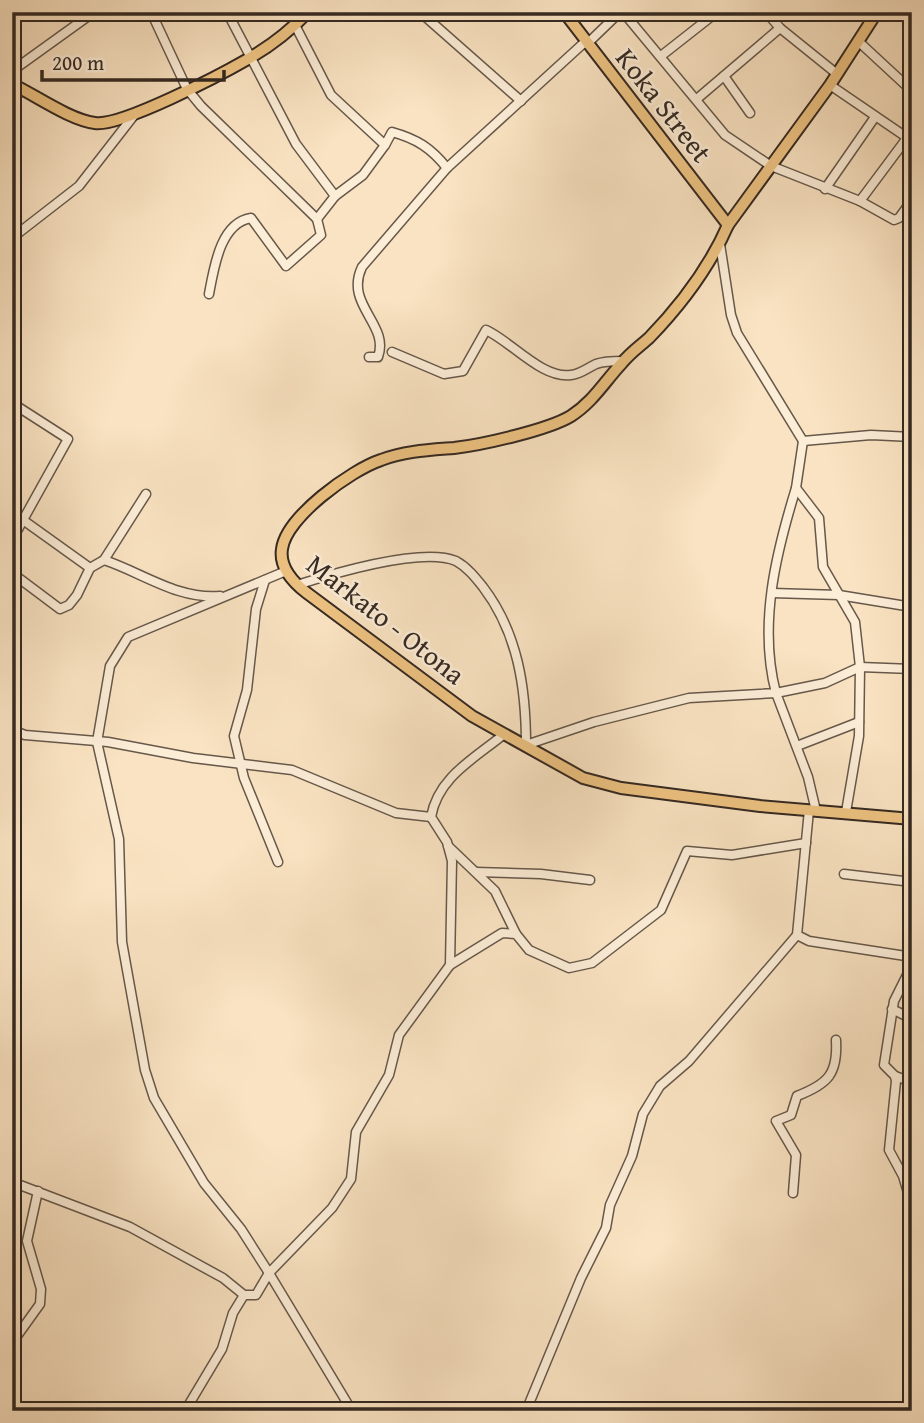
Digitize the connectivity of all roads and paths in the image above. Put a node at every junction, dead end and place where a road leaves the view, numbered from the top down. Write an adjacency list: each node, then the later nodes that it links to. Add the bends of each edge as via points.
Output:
1 (20, 12): 12 (street)
2 (94, 12): 19 (street)
3 (151, 12): 24 (street)
4 (227, 12): 18 (street)
5 (307, 12): 13 (main road)
6 (420, 12): 27 (street)
7 (564, 12): 16 (main road, Koka Street)
8 (624, 12): 16 (street); 17 (street)
9 (717, 12): 17 (street)
10 (766, 12): 14 (street)
11 (877, 12): 15 (main road, Markato - Otona)
12 (12, 19)
13 (295, 25): 18 (main road); 32 (street, via 331,95)
14 (780, 29): 20 (street); 21 (street)
15 (858, 41): 20 (main road, Markato - Otona); 25 (street)
16 (587, 42): 27 (street); 40 (main road, Koka Street)
17 (662, 57): 26 (street)
18 (249, 59): 24 (main road); 36 (street, via 296,144)
19 (12, 71)
20 (837, 74): 23 (main road, Markato - Otona)
21 (724, 76): 26 (street); 28 (street)
22 (12, 84): 29 (main road, via 97,124)
23 (830, 85): 30 (street); 33 (main road, Markato - Otona)
24 (187, 89): 29 (main road); 39 (street)
25 (912, 90)
26 (698, 98): 33 (street, via 725,135)
27 (521, 101): 34 (street)
28 (750, 113)
29 (135, 114): 41 (street, via 79,186)
30 (875, 117): 31 (street); 35 (street)
31 (909, 140): 38 (street)
32 (385, 145): 34 (street, via 392,132 410,137 423,143); 36 (street, via 363,175)
33 (771, 166): 35 (street); 40 (main road, Markato - Otona)
34 (447, 168): 47 (street, via 359,274 360,300 382,347 378,356)
35 (825, 189): 38 (street)
36 (335, 197): 39 (street)
37 (912, 200): 38 (street, via 897,220)
38 (860, 201)
39 (317, 219): 43 (street, via 321,234 285,266 251,218 244,219 225,238)
40 (728, 225): 42 (main road, Markato - Otona)
41 (12, 238)
42 (720, 244): 48 (main road, Markato - Otona, via 673,312); 51 (street, via 737,333)
43 (209, 294)
44 (12, 346): 46 (street)
45 (392, 352): 48 (street, via 443,374 463,371 486,330 545,371 558,374 571,376 596,364)
46 (12, 354)
47 (369, 356)
48 (623, 361): 58 (main road, Markato - Otona, via 591,401 570,417 456,448 419,449 379,460 317,500 287,532 281,551)
49 (12, 403): 54 (street, via 68,439)
50 (912, 436): 51 (street)
51 (803, 441): 52 (street)
52 (796, 488): 62 (street, via 780,538); 64 (street, via 819,518 823,567)
53 (146, 494): 56 (street)
54 (23, 520): 55 (street); 57 (street)
55 (12, 540)
56 (104, 560): 57 (street); 63 (street, via 192,594)
57 (90, 568): 59 (street, via 77,595 60,609)
58 (286, 571): 60 (street); 61 (main road, Markato - Otona)
59 (12, 573)
60 (265, 580): 63 (street); 75 (street, via 256,609 247,690 234,736)
61 (297, 585): 71 (main road, Markato - Otona, via 472,716); 73 (street, via 348,569 406,559 455,561 472,573 502,616 516,651 526,705)
62 (772, 593): 64 (street); 68 (street, via 768,664)
63 (226, 595): 72 (street, via 128,638 110,666)
64 (839, 595): 65 (street); 66 (street, via 855,622)
65 (912, 607)
66 (860, 667): 67 (street); 68 (street, via 825,684); 69 (street)
67 (912, 669)
68 (776, 693): 73 (street, via 689,698); 74 (street)
69 (859, 722): 74 (street); 77 (street)
70 (12, 730): 72 (street)
71 (503, 734): 73 (main road, Markato - Otona); 78 (street, via 446,783 433,803)
72 (97, 742): 75 (street); 102 (street, via 119,839 122,942 145,1070 155,1098 204,1183 241,1228)
73 (526, 744): 76 (main road, Markato - Otona, via 583,778 621,788)
74 (797, 746): 76 (street)
75 (239, 762): 78 (street, via 292,770 396,813); 82 (street)
76 (813, 811): 77 (main road, Markato - Otona); 80 (street)
77 (846, 812): 79 (main road, Markato - Otona)
78 (431, 817): 81 (street)
79 (912, 819)
80 (806, 843): 87 (street, via 732,855 687,851 661,910 592,963 569,968 529,950); 88 (street)
81 (448, 846): 83 (street); 90 (street, via 453,890)
82 (278, 862)
83 (476, 872): 85 (street); 87 (street, via 495,891)
84 (844, 874): 86 (street)
85 (590, 880)
86 (912, 882)
87 (516, 934): 90 (street, via 502,933)
88 (797, 935): 89 (street, via 809,941); 107 (street, via 689,1061 660,1086 643,1114 606,1228)
89 (912, 957)
90 (450, 965): 102 (street, via 399,1035 389,1075 356,1132 351,1179 332,1208)
91 (912, 965): 92 (street)
92 (892, 1009): 93 (street); 95 (street, via 884,1065)
93 (912, 1019)
94 (836, 1040): 99 (street, via 837,1060 823,1085 797,1096 791,1115 776,1121 796,1155)
95 (895, 1076): 96 (street); 100 (street, via 889,1150 906,1185)
96 (912, 1082)
97 (12, 1182): 98 (street)
98 (37, 1191): 103 (street, via 130,1227 223,1278); 104 (street, via 27,1241 41,1289 40,1304)
99 (793, 1193)
100 (910, 1230): 101 (street)
101 (912, 1261)
102 (269, 1273): 103 (street, via 256,1295); 106 (street)
103 (244, 1295): 105 (street, via 222,1349)
104 (12, 1343)
105 (184, 1411)
106 (352, 1411)
107 (526, 1411)

